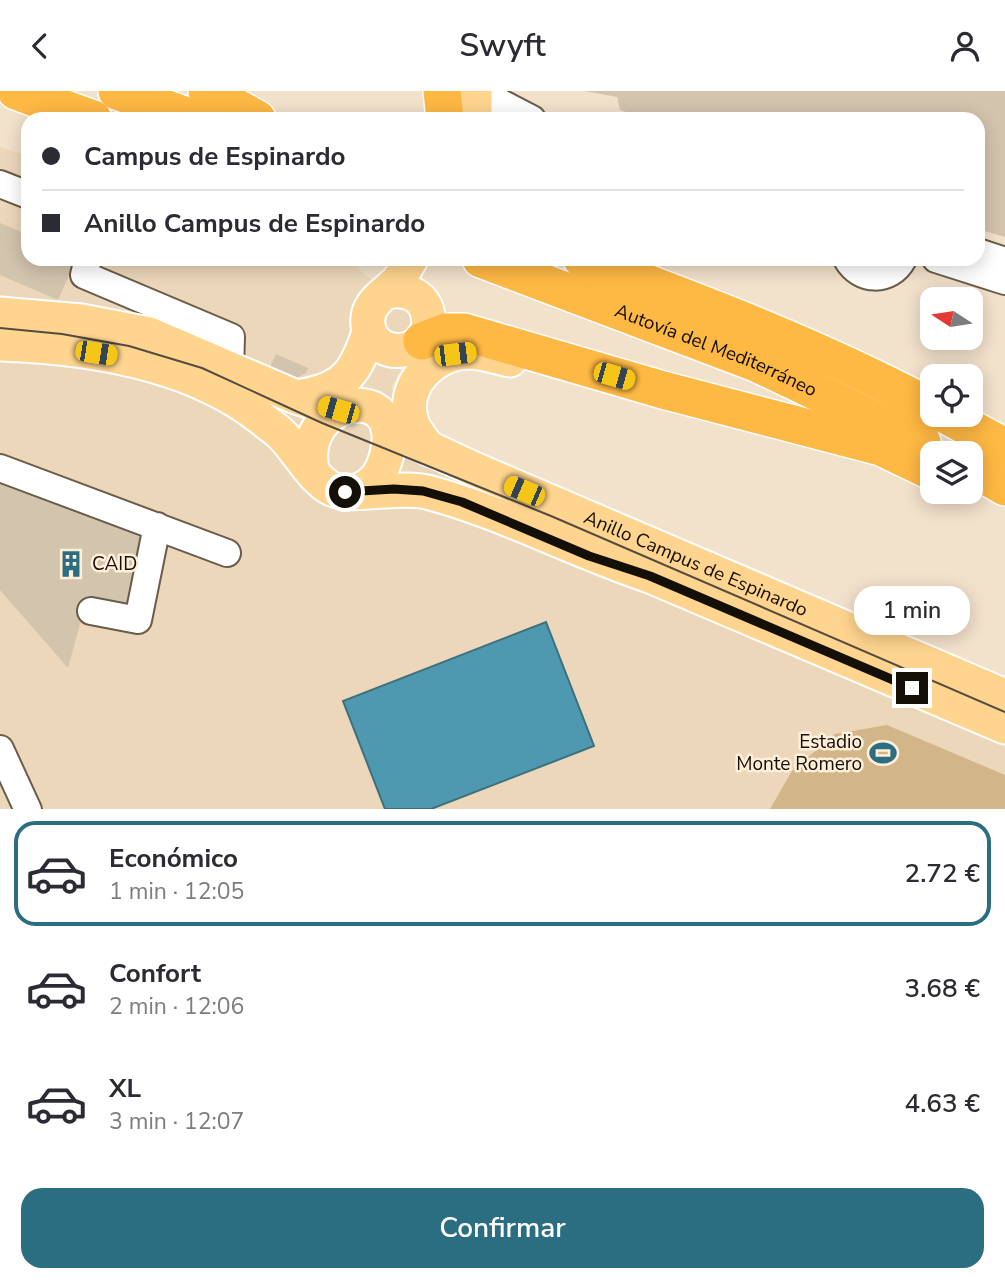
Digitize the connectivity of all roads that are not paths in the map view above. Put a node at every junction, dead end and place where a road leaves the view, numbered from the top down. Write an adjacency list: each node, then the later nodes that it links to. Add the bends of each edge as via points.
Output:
1 (16, 91): 7 (highway)
2 (117, 91): 8 (highway)
3 (207, 91): 9 (highway)
4 (442, 91): 10 (highway)
5 (456, 91): 11 (main road)
6 (477, 91): 12 (main road); 13 (street)
7 (74, 112)
8 (176, 112)
9 (244, 112)
10 (444, 112)
11 (458, 112)
12 (475, 112)
13 (518, 112)
14 (0, 184): 15 (street)
15 (21, 192)
16 (985, 254): 17 (street)
17 (1005, 261)
18 (87, 266): 33 (street, via 85,275 231,337)
19 (406, 266): 27 (main road)
20 (429, 266): 28 (main road)
21 (500, 266): 40 (highway, Autovía del Mediterráneo, via 756,363)
22 (601, 266): 36 (highway, Autovía del Mediterráneo, via 771,330)
23 (850, 266): 24 (street, via 877,277)
24 (899, 266)
25 (958, 266): 26 (street)
26 (1005, 281)
27 (387, 292): 28 (main road, via 408,291); 30 (main road, via 370,308)
28 (423, 302): 32 (main road, via 429,322)
29 (0, 314): 33 (main road, Anillo Campus de Espinardo, via 81,321 149,334)
30 (372, 336): 32 (main road, via 393,351); 35 (main road, via 346,380 320,393); 37 (main road, via 371,371)
31 (0, 344): 45 (main road, Anillo Campus de Espinardo, via 122,357 199,382 255,414 282,435)
32 (417, 344): 34 (highway, via 446,332 464,332); 38 (main road, via 391,388)
33 (230, 369): 35 (main road, Anillo Campus de Espinardo)
34 (663, 390): 42 (main road, via 470,352 455,354 428,367 412,391 411,420); 43 (highway, via 881,446)
35 (296, 397): 37 (main road, Anillo Campus de Espinardo)
36 (920, 401)
37 (343, 407): 38 (main road, Anillo Campus de Espinardo, via 369,405); 45 (main road, via 322,423 314,436)
38 (386, 423): 42 (main road, Anillo Campus de Espinardo); 48 (main road, via 383,470 370,486)
39 (968, 427): 41 (highway)
40 (922, 441)
41 (1005, 447)
42 (429, 449): 54 (main road, Anillo Campus de Espinardo)
43 (920, 466)
44 (0, 468): 51 (street)
45 (312, 469): 48 (main road, Anillo Campus de Espinardo, via 332,489)
46 (983, 474): 47 (highway)
47 (1005, 487)
48 (358, 491): 55 (main road, Anillo Campus de Espinardo, via 423,491 462,502 589,556 650,576)
49 (983, 496): 50 (highway)
50 (1005, 504)
51 (157, 526): 52 (street); 53 (street, via 138,620)
52 (227, 553)
53 (91, 611)
54 (1005, 696)
55 (1005, 727)
56 (0, 749): 57 (street)
57 (28, 809)

